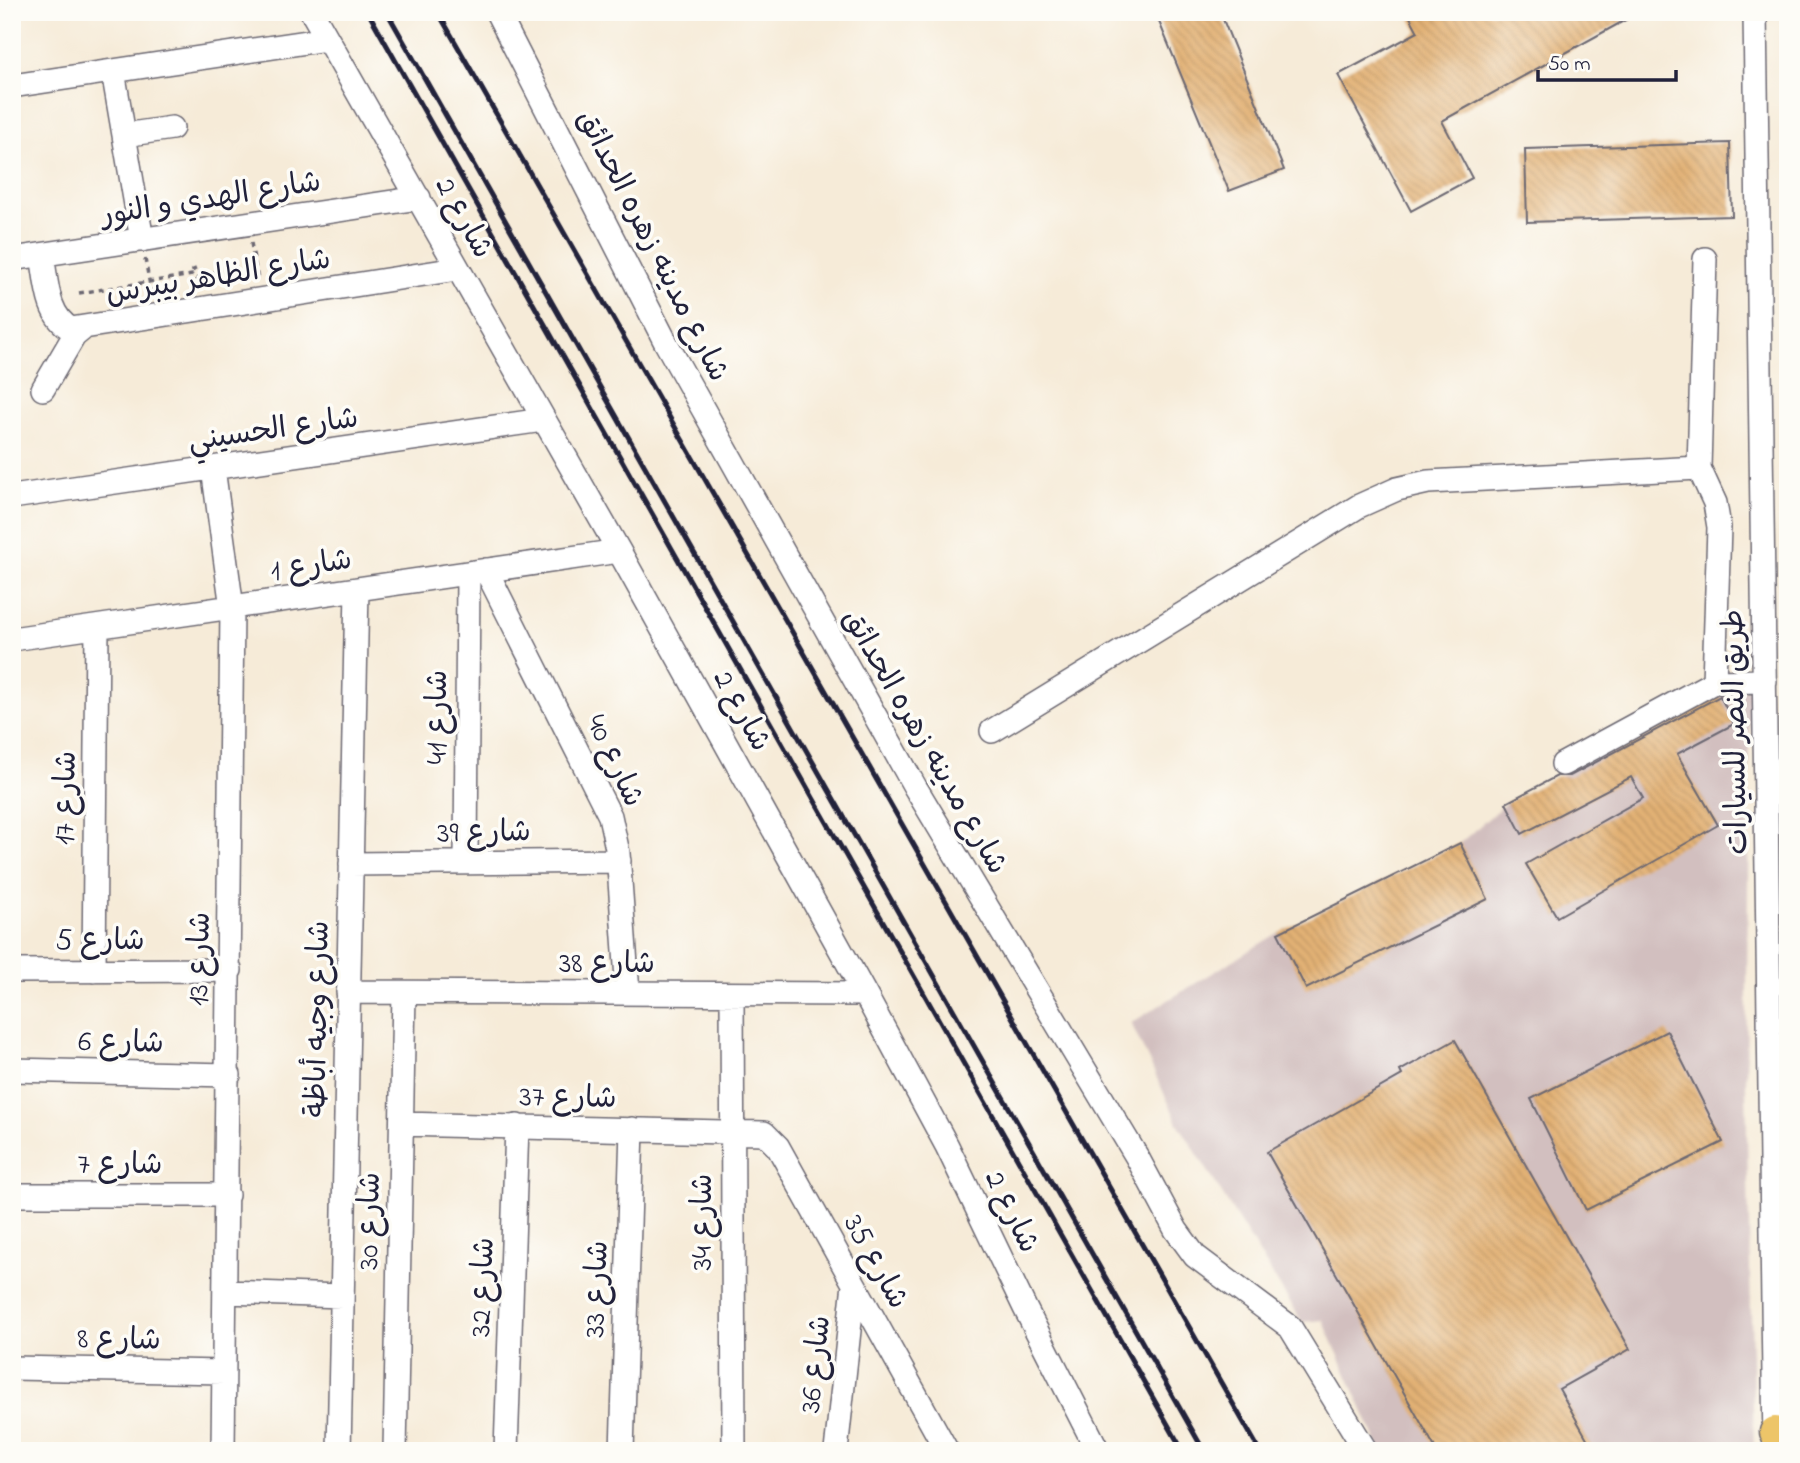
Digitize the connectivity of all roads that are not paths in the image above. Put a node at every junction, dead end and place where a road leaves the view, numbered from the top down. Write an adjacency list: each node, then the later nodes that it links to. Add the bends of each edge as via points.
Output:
1 (312, 12): 4 (street, شارع 2)
2 (497, 12): 66 (street, شارع مدينه زهره الحدائق, via 673,355 915,788 1137,1157 1176,1230 1195,1256 1290,1327)
3 (1755, 12): 27 (street, طريق النصر للسيارات)
4 (327, 39): 5 (street); 9 (street, شارع 2)
5 (113, 71): 6 (street); 8 (street)
6 (12, 86)
7 (172, 128): 8 (street)
8 (124, 135): 10 (street)
9 (419, 198): 10 (street, شارع الهدي و النور); 14 (street, شارع 2)
10 (142, 240): 11 (street, شارع الهدي و النور)
11 (42, 255): 12 (street, شارع الهدي و النور); 15 (street, شارع الظاهر بيبرس, via 59,322 71,329)
12 (12, 259)
13 (1705, 259): 19 (street)
14 (457, 269): 15 (street, شارع الظاهر بيبرس); 17 (street, شارع 2)
15 (85, 327): 16 (street, via 74,336)
16 (43, 389)
17 (543, 420): 18 (street, شارع الحسيني); 21 (street, شارع 2)
18 (213, 468): 20 (street, شارع الحسيني); 24 (street, شارع 13)
19 (1699, 468): 28 (street, via 1715,503 1718,527); 29 (street, via 1428,482 1398,489 1359,506)
20 (12, 498)
21 (619, 551): 22 (street, شارع 1); 41 (street, شارع 2)
22 (477, 571): 23 (street, شارع 1); 31 (street, شارع 40, via 604,798); 32 (street, شارع 41)
23 (357, 589): 24 (street, شارع 1); 33 (street, شارع وجيه أباظة)
24 (232, 608): 25 (street, شارع 1); 34 (street, شارع 13)
25 (97, 627): 26 (street, شارع 1); 36 (street, شارع 17)
26 (12, 639)
27 (1765, 681): 28 (street); 42 (street, طريق النصر للسيارات)
28 (1714, 682): 30 (street)
29 (992, 731)
30 (1563, 764)
31 (619, 860): 32 (street, شارع 39); 39 (street, شارع 40)
32 (466, 863): 33 (street, شارع 39)
33 (351, 864): 37 (street, شارع وجيه أباظة)
34 (230, 970): 36 (street, شارع 5); 44 (street, شارع 13)
35 (12, 971): 36 (street, شارع 5)
36 (94, 971)
37 (348, 992): 38 (street, شارع 38); 53 (street, شارع وجيه أباظة)
38 (404, 992): 39 (street, شارع 38); 45 (street, شارع 30)
39 (628, 993): 40 (street, شارع 38)
40 (732, 994): 41 (street, شارع 38); 48 (street, شارع 34)
41 (865, 994): 65 (street, شارع 2, via 947,1146)
42 (1779, 1057): 56 (street, طريق النصر للسيارات)
43 (12, 1070): 44 (street, شارع 6)
44 (229, 1075): 50 (street, شارع 13)
45 (402, 1124): 46 (street, شارع 37); 59 (street, شارع 30)
46 (517, 1126): 47 (street, شارع 37); 60 (street, شارع 32)
47 (632, 1129): 48 (street, شارع 37); 61 (street, شارع 33)
48 (733, 1131): 51 (street, شارع 35, via 755,1130 772,1139); 62 (street, شارع 34)
49 (12, 1195): 50 (street, شارع 7)
50 (227, 1195): 52 (street, شارع 13)
51 (854, 1284): 63 (street, شارع 36); 64 (street, شارع 35)
52 (225, 1292): 53 (street); 55 (street, شارع 13)
53 (342, 1296): 58 (street, شارع وجيه أباظة)
54 (12, 1367): 55 (street, شارع 8)
55 (224, 1373): 57 (street, شارع 13)
56 (1778, 1445)
57 (223, 1451)
58 (339, 1451)
59 (395, 1451)
60 (506, 1451)
61 (622, 1451)
62 (734, 1451)
63 (836, 1451)
64 (947, 1451)
65 (1098, 1451)
66 (1366, 1451)

